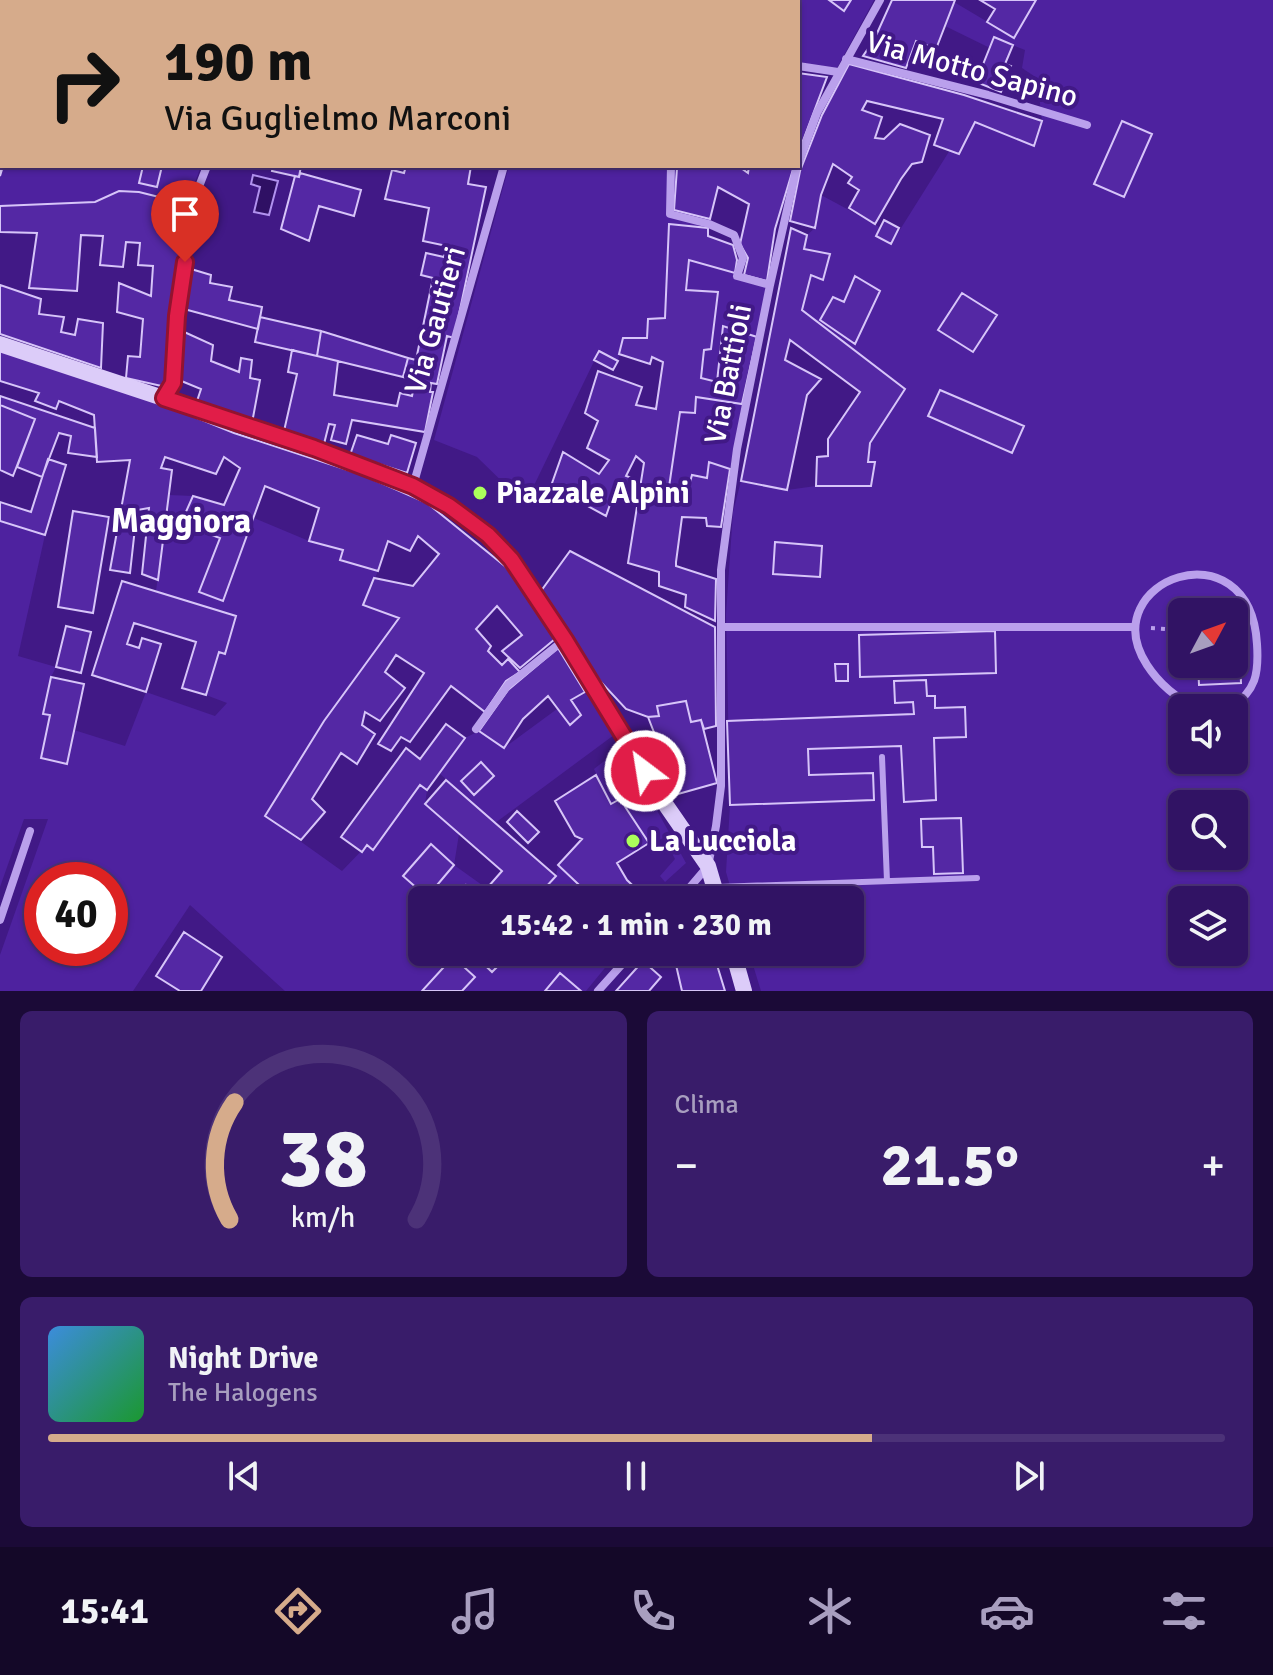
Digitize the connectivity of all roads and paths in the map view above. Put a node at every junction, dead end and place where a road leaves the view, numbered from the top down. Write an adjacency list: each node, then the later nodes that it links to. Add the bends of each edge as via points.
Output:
1 (880, 0): 2 (street, Via Battioli)
2 (846, 59): 4 (street, Via Battioli); 5 (street, Via Motto Sapino)
3 (800, 66): 4 (street)
4 (838, 72): 6 (street, Via Battioli)
5 (1087, 125)
6 (800, 160)
7 (206, 168): 13 (street, via 191,207 173,383)
8 (503, 168): 14 (street, Via Gautieri)
9 (671, 168): 11 (street, via 670,214 734,235 743,258 737,276)
10 (797, 168): 11 (street, Via Battioli)
11 (770, 285): 15 (street, Via Battioli, via 737,449 721,570)
12 (0, 344): 13 (street)
13 (164, 398): 14 (street)
14 (413, 486): 18 (street, via 488,535 511,559)
15 (721, 627): 16 (street); 24 (street, Via Battioli, via 721,786)
16 (1133, 627): 17 (path); 19 (street, via 1139,653 1155,679); 20 (street, via 1156,588 1179,575 1206,574 1233,586 1250,607 1257,639 1258,668)
17 (1168, 629)
18 (565, 640): 21 (street, via 508,685); 24 (street)
19 (1173, 694)
20 (1248, 694)
21 (476, 729)
22 (882, 757): 26 (lane)
23 (30, 831): 30 (street)
24 (708, 866): 27 (street); 28 (street)
25 (977, 878): 26 (lane)
26 (887, 881): 29 (lane)
27 (691, 886)
28 (714, 886)
29 (821, 886)
30 (0, 920)
31 (620, 966): 33 (street)
32 (737, 966): 34 (street)
33 (598, 991)
34 (744, 991)

